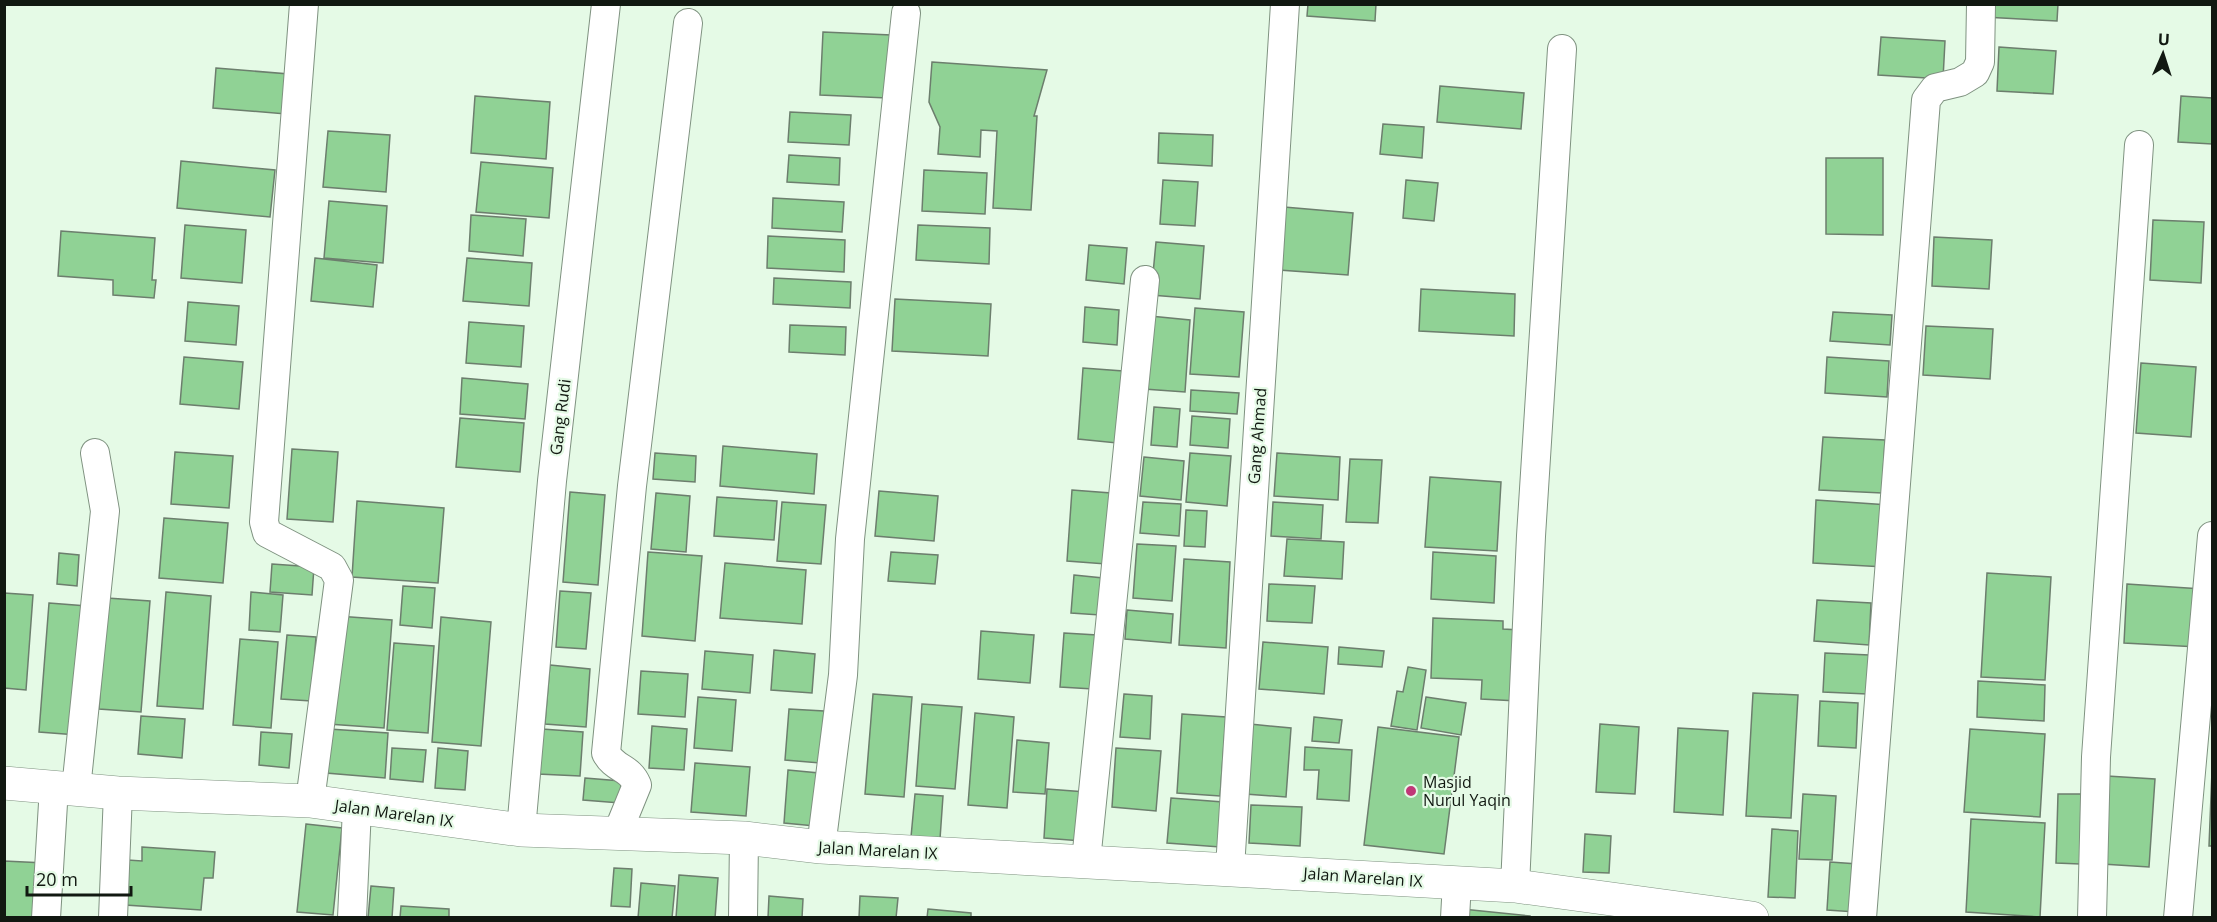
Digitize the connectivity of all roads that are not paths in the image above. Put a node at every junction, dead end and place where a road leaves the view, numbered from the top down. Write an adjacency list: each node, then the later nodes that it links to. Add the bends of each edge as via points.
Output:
1 (304, 4): 15 (street, via 264,522 267,533 332,567 339,580)
2 (606, 4): 17 (street, Gang Rudi, via 552,481)
3 (1285, 4): 22 (street, Gang Ahmad)
4 (1982, 4): 31 (street, via 1980,62 1975,73 1960,82 1935,88 1926,100)
5 (906, 13): 20 (street, via 850,539 843,675)
6 (687, 23): 18 (street, via 632,486 606,753 611,762 633,774 637,785)
7 (1562, 49): 24 (street, via 1531,536)
8 (2139, 146): 32 (street, via 2096,757)
9 (1145, 280): 21 (street)
10 (95, 453): 13 (street, via 105,512)
11 (2212, 536): 33 (street)
12 (4, 783): 13 (main road, Jalan Marelan IX)
13 (65, 788): 14 (main road, Jalan Marelan IX); 25 (street)
14 (118, 793): 15 (main road, Jalan Marelan IX); 26 (street)
15 (310, 801): 16 (main road, Jalan Marelan IX)
16 (357, 808): 17 (main road, Jalan Marelan IX); 27 (street)
17 (522, 830): 18 (main road, Jalan Marelan IX)
18 (617, 834): 19 (main road, Jalan Marelan IX)
19 (744, 838): 20 (main road, Jalan Marelan IX); 28 (street)
20 (821, 847): 21 (main road, Jalan Marelan IX)
21 (1086, 861): 22 (main road, Jalan Marelan IX)
22 (1230, 868): 23 (main road, Jalan Marelan IX)
23 (1457, 882): 24 (main road, Jalan Marelan IX); 29 (street)
24 (1515, 886): 30 (main road, Jalan Marelan IX)
25 (46, 918)
26 (113, 918)
27 (352, 918)
28 (743, 918)
29 (1455, 918)
30 (1752, 918)
31 (1862, 918)
32 (2092, 918)
33 (2178, 918)

